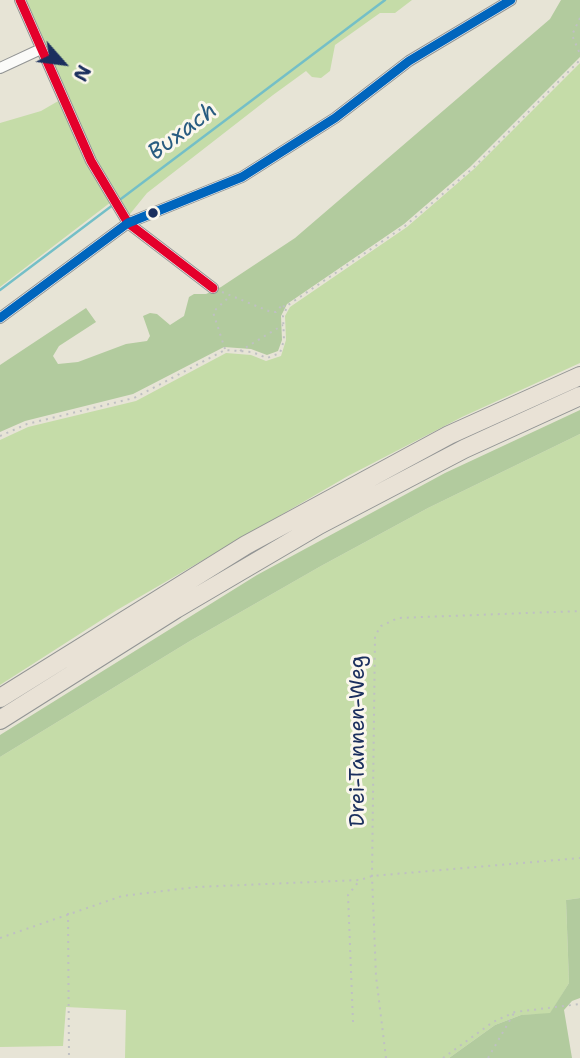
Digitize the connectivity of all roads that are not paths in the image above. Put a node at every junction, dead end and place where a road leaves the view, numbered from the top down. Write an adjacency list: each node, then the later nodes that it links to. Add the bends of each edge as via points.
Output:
1 (20, 0): 3 (street)
2 (511, 0): 5 (street, via 409,61 335,118 242,177)
3 (41, 49): 4 (street); 5 (street, via 86,149)
4 (0, 68)
5 (128, 223): 6 (street); 7 (street)
6 (213, 288)
7 (0, 318)
8 (580, 376): 10 (highway, via 449,435 279,527)
9 (580, 396): 11 (highway, via 464,449 309,531)
10 (0, 698)
11 (0, 720)

